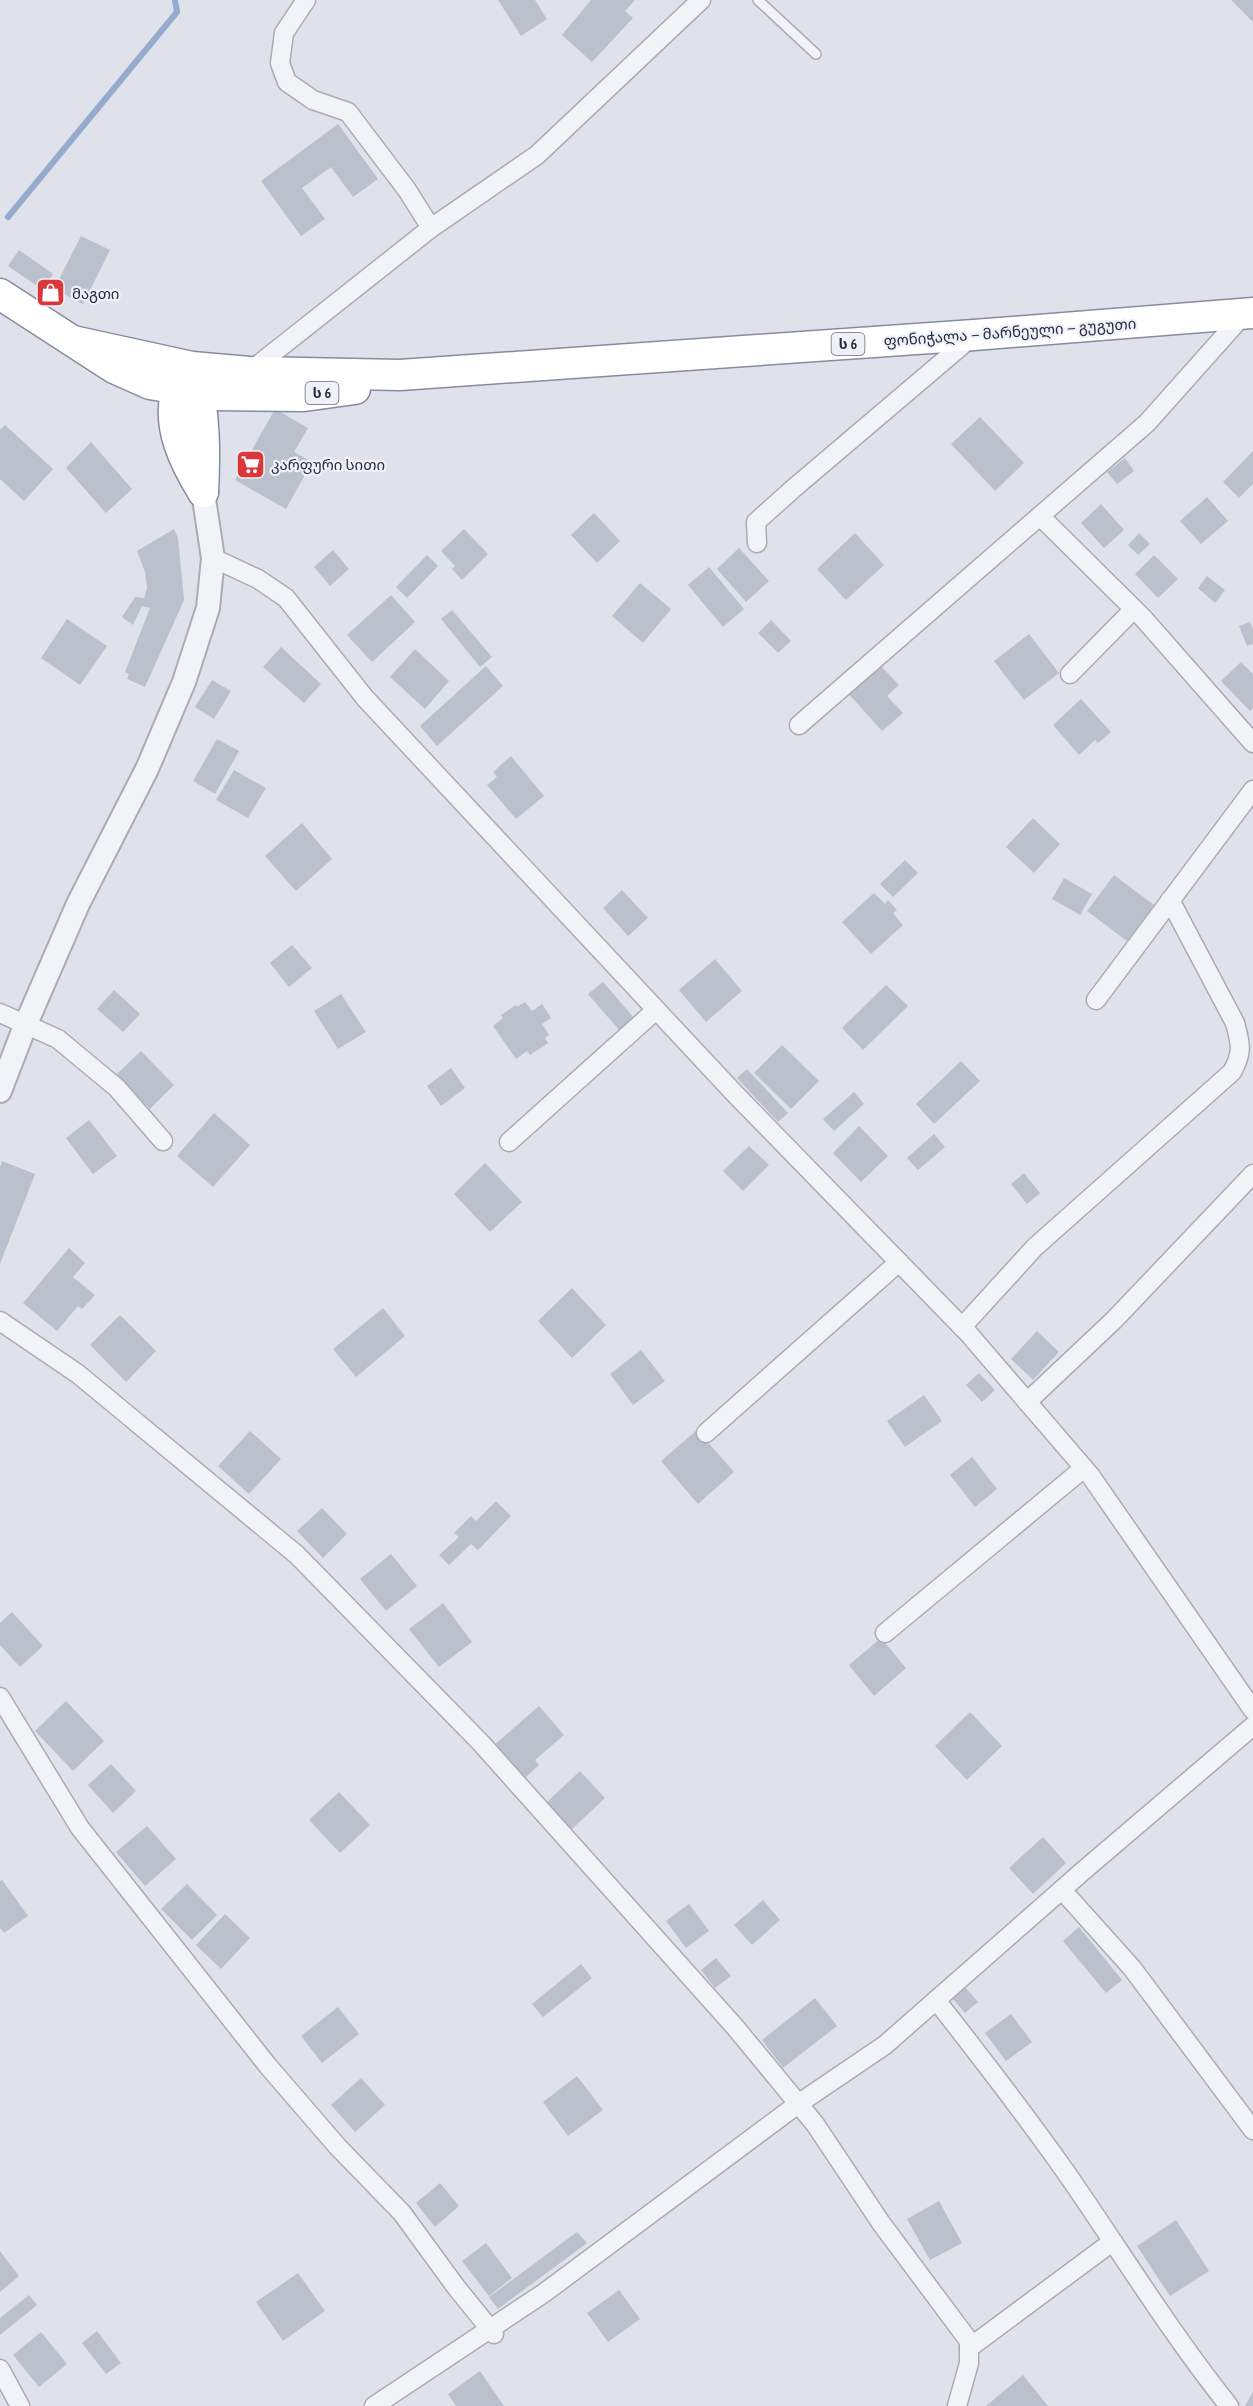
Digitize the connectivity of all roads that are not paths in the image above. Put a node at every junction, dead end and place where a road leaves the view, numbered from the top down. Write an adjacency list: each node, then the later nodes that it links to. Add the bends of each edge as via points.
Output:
1 (306, 0): 5 (street, via 284,33 280,63 287,82 313,100 348,112)
2 (701, 0): 5 (street, via 537,155)
3 (758, 0): 4 (lane)
4 (816, 54)
5 (431, 228): 10 (street)
6 (5, 302): 9 (highway, ფონიჭალა — მარნეული — გუგუთი / ს 6)
7 (1249, 313): 8 (highway, ფონიჭალა — მარნეული — გუგუთი / ს 6); 16 (street, via 1147,423)
8 (974, 335): 11 (highway, ფონიჭალა — მარნეული — გუგუთი / ს 6); 17 (street, via 756,522)
9 (73, 340): 12 (highway, ფონიჭალა — მარნეული — გუგუთი / ს 6); 13 (highway, ფონიჭალა — მარნეული — გუგუთი / ს 6)
10 (249, 372): 11 (highway, ფონიჭალა — მარნეული — გუგუთი / ს 6); 13 (highway, ფონიჭალა — მარნეული — გუგუთი / ს 6)
11 (443, 372): 13 (highway, ფონიჭალა — მარნეული — გუგუთი / ს 6, via 400,384 304,396 215,395)
12 (138, 380): 13 (highway, ფონიჭალა — მარნეული — გუგუთი / ს 6); 14 (highway)
13 (190, 383): 14 (highway); 15 (highway, via 199,405 205,442)
14 (174, 423): 15 (highway, via 184,461)
15 (203, 492): 18 (street)
16 (1040, 516): 19 (street); 21 (street)
17 (757, 543)
18 (213, 558): 26 (street, via 258,579 286,598 365,698); 28 (street, via 208,608 184,682 147,769 78,904)
19 (1134, 609): 20 (street); 22 (street)
20 (1070, 675)
21 (799, 725)
22 (1253, 743)
23 (1253, 790): 24 (street)
24 (1170, 900): 25 (street); 35 (street, via 1235,1023 1241,1057 1232,1072 1035,1247)
25 (1096, 1000)
26 (656, 1010): 31 (street); 33 (street)
27 (0, 1013): 28 (street)
28 (25, 1026): 29 (street); 30 (street, via 58,1039 117,1088)
29 (0, 1091)
30 (163, 1141)
31 (509, 1142)
32 (1253, 1174): 36 (street, via 1114,1320)
33 (899, 1262): 35 (street); 37 (street)
34 (0, 1321): 45 (street, via 78,1374 297,1555 481,1743 735,2027)
35 (962, 1327): 36 (street)
36 (1027, 1402): 38 (street)
37 (706, 1433)
38 (1084, 1468): 39 (street); 41 (street)
39 (885, 1633)
40 (0, 1697): 48 (street, via 80,1828 268,2066 402,2213)
41 (1253, 1710)
42 (1253, 1726): 43 (street)
43 (1062, 1890): 44 (street); 46 (street, via 1132,1968)
44 (936, 2000): 45 (street, via 885,2045); 47 (street, via 1004,2087)
45 (798, 2104): 48 (street); 49 (street, via 969,2342)
46 (1253, 2130)
47 (1112, 2242): 49 (street); 54 (street, via 1185,2350)
48 (493, 2332): 52 (street)
49 (969, 2348): 53 (street, via 969,2363)
50 (0, 2369): 51 (street)
51 (20, 2406)
52 (374, 2406)
53 (957, 2406)
54 (1229, 2406)

